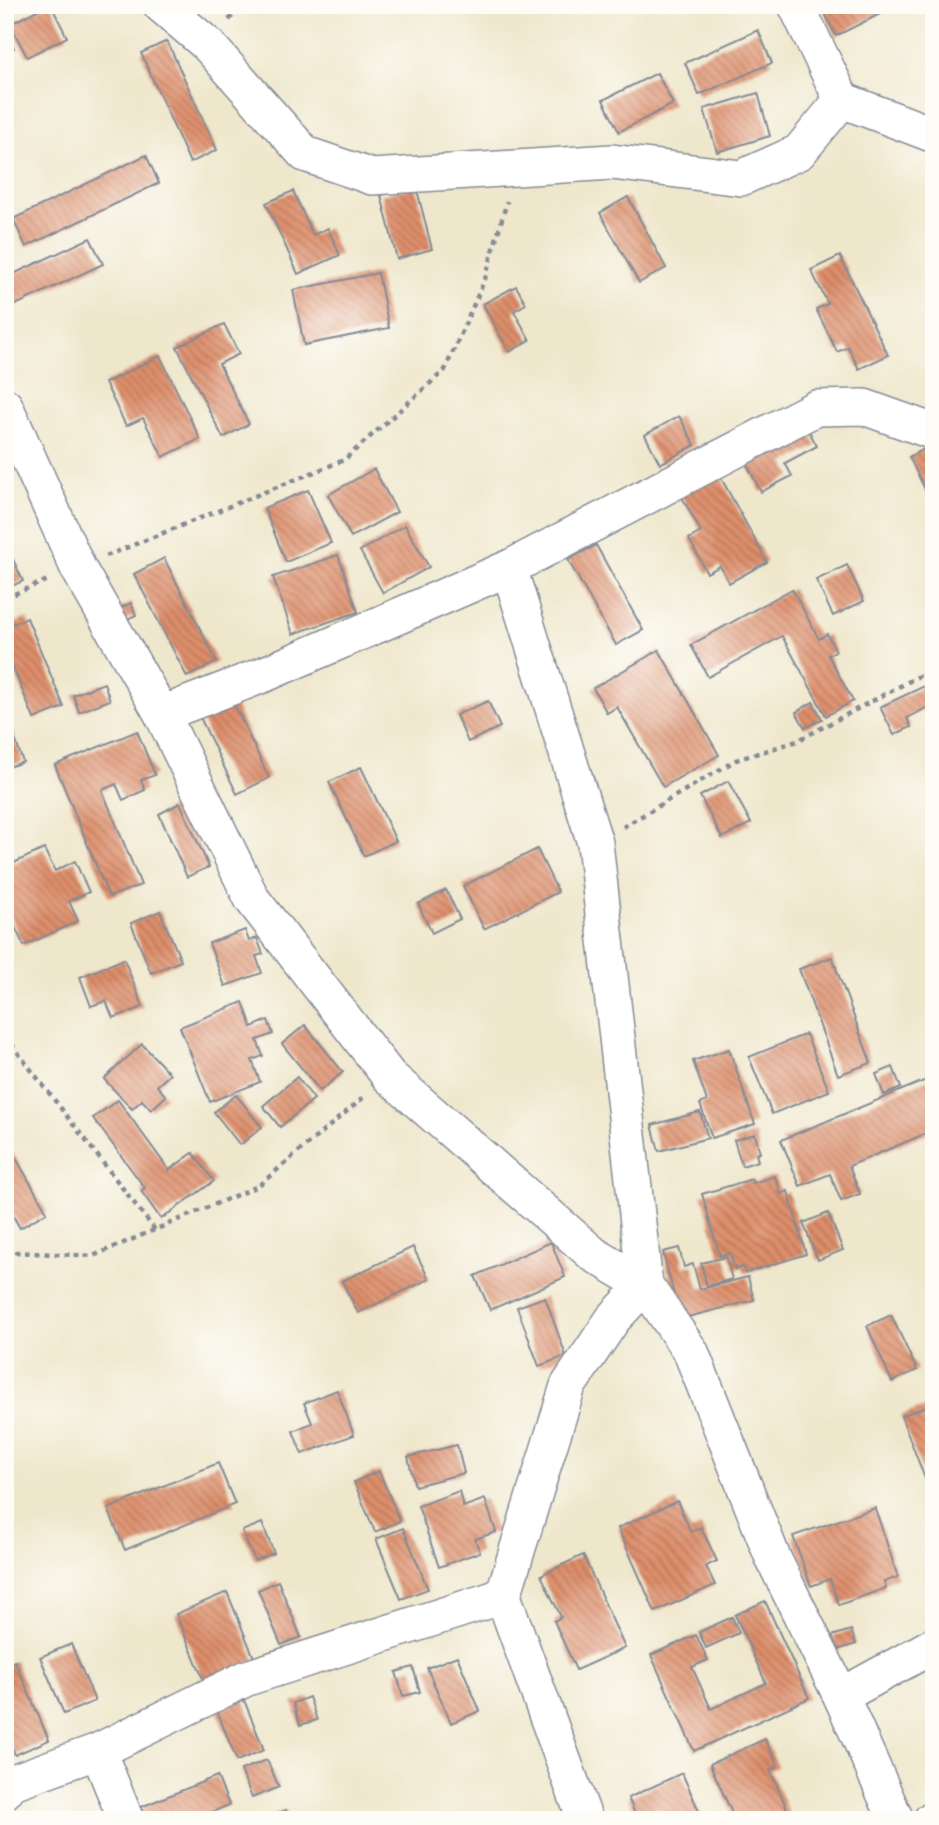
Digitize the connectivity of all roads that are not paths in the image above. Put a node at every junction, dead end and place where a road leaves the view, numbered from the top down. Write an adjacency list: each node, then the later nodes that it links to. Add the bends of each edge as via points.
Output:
1 (161, 5): 3 (street, via 208,45 305,154 372,177 612,162 741,178 800,152)
2 (796, 5): 3 (street)
3 (842, 100): 4 (street)
4 (934, 135)
5 (5, 406): 8 (street, via 78,568)
6 (934, 432): 7 (street, via 864,407 816,408)
7 (509, 568): 8 (street); 9 (street, via 595,843)
8 (162, 714): 9 (street, via 252,899 389,1076 593,1254)
9 (645, 1285): 10 (street, via 613,1319 568,1386); 12 (street, via 691,1352 773,1558)
10 (503, 1596): 13 (street, via 247,1678); 16 (street)
11 (934, 1645): 12 (street)
12 (841, 1696): 17 (street)
13 (98, 1751): 14 (street, via 10,1783); 15 (street)
14 (5, 1791)
15 (126, 1820)
16 (585, 1820)
17 (897, 1820)

